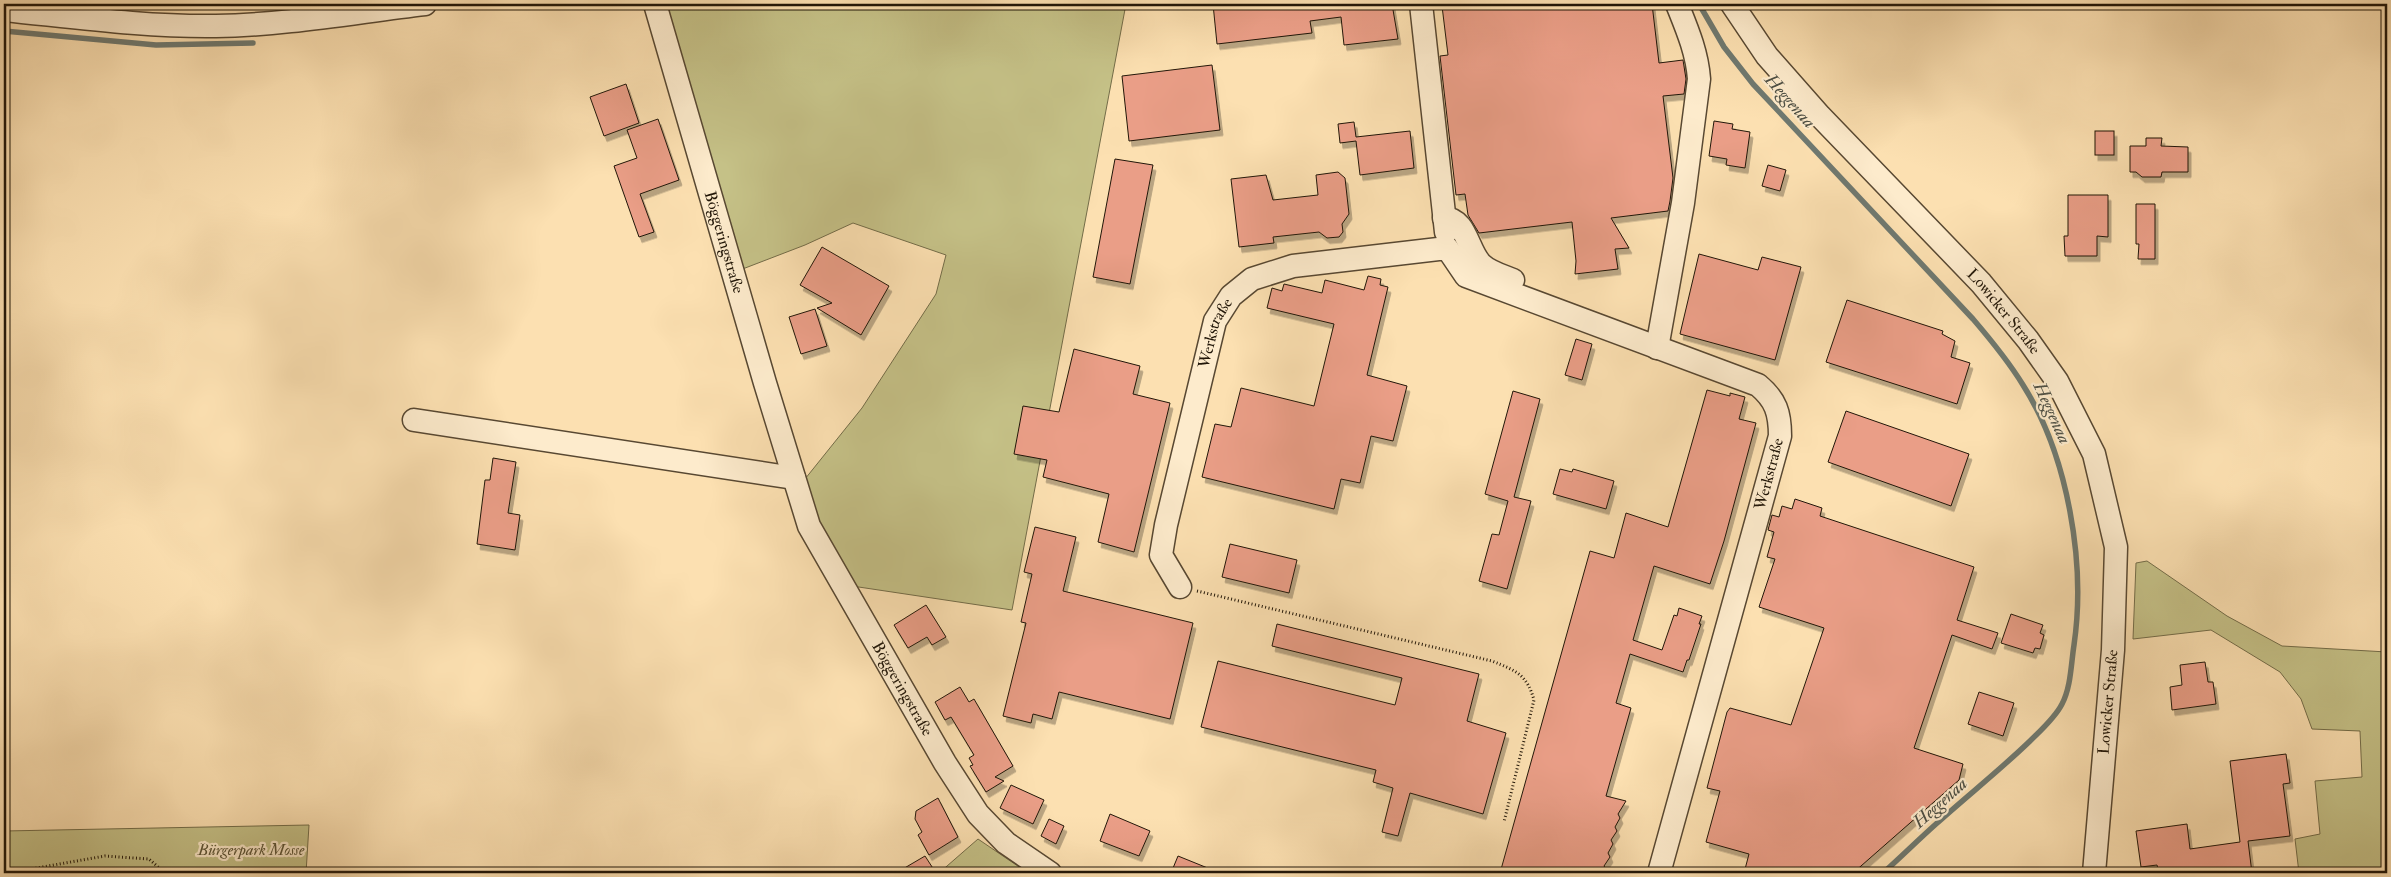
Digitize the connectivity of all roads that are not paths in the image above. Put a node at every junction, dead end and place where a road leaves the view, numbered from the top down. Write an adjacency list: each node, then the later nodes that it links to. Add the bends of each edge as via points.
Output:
1 (425, 4): 6 (street, via 218,26 161,26)
2 (656, 4): 11 (street, Böggeringstraße)
3 (1421, 4): 7 (street, Werkstraße)
4 (1677, 4): 9 (street, via 1691,38 1699,79 1683,204)
5 (1732, 4): 15 (street, Lowicker Straße, via 1767,56 1820,116 1981,283 2028,340 2057,381 2094,454 2116,548 2113,650)
6 (4, 10)
7 (1444, 218): 8 (street, Werkstraße); 9 (street, via 1452,218 1459,223 1482,266)
8 (1447, 248): 9 (street, Werkstraße, via 1466,276); 12 (street, Werkstraße, via 1292,266 1252,279 1231,296 1215,321 1161,555)
9 (1659, 341): 14 (street, Werkstraße, via 1758,385 1777,405 1780,436)
10 (414, 420): 11 (street)
11 (794, 478): 13 (street, Böggeringstraße, via 814,534 945,763 978,814 1006,843)
12 (1180, 587)
13 (1050, 873)
14 (1659, 873)
15 (2094, 873)

